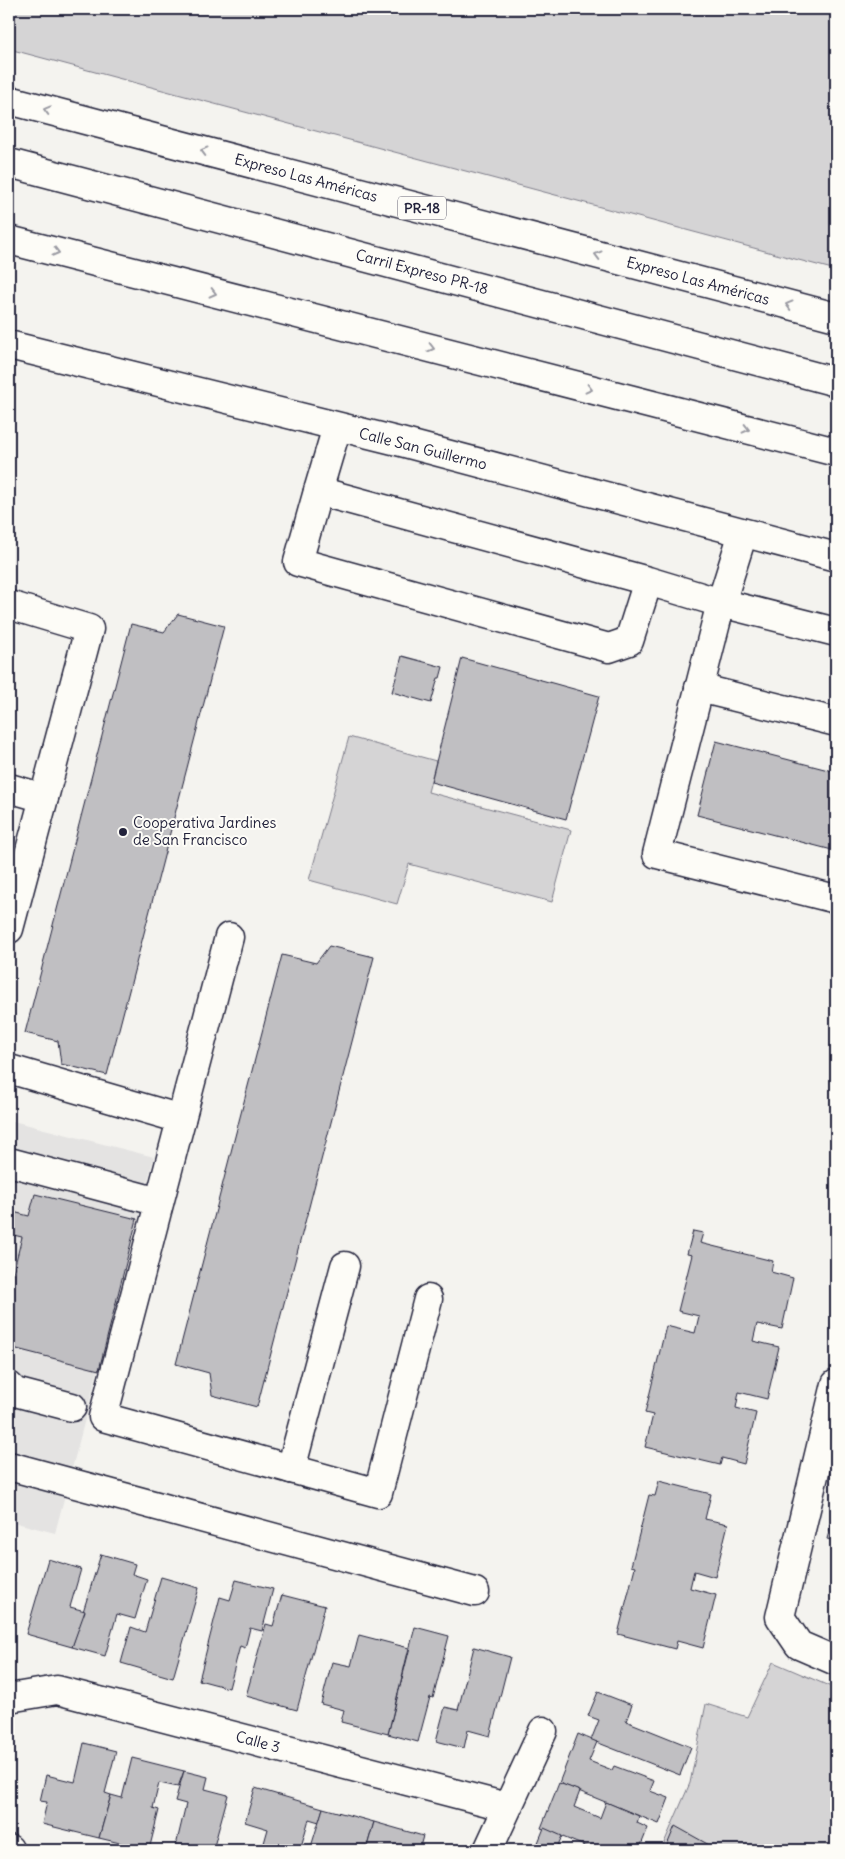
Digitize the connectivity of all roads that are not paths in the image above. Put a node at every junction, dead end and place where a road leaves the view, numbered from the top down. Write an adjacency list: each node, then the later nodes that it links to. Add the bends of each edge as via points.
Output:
1 (9, 100): 4 (main road, Expreso Las Américas / PR-18, one-way to 1)
2 (9, 163): 6 (main road, Carril Expreso PR-18)
3 (9, 240): 8 (main road, one-way to 8)
4 (836, 317)
5 (9, 345): 7 (main road, Calle San Guillermo)
6 (836, 382)
7 (337, 427): 9 (main road); 10 (main road, Calle San Guillermo)
8 (836, 452)
9 (318, 491): 12 (main road); 12 (main road, via 298,562 609,648 629,641)
10 (743, 533): 11 (main road, Calle San Guillermo); 13 (main road)
11 (836, 557)
12 (648, 581): 13 (main road)
13 (721, 603): 15 (main road); 16 (main road)
14 (9, 605): 19 (main road, via 89,629)
15 (836, 632)
16 (699, 688): 17 (main road); 20 (main road, via 657,854)
17 (836, 722)
18 (9, 788): 19 (main road)
19 (44, 798): 21 (main road)
20 (836, 899)
21 (9, 929)
22 (229, 937): 24 (main road)
23 (9, 1069): 24 (main road)
24 (181, 1119): 26 (main road)
25 (9, 1162): 26 (main road)
26 (159, 1202): 33 (main road, via 103,1417)
27 (345, 1266): 33 (main road)
28 (428, 1299): 33 (main road, via 378,1493)
29 (836, 1384): 35 (main road, via 780,1617 799,1645)
30 (9, 1386): 31 (main road, via 15,1392)
31 (72, 1407)
32 (9, 1466): 34 (main road)
33 (291, 1469)
34 (475, 1592)
35 (836, 1661)
36 (9, 1698): 38 (main road, Calle 3, via 57,1690)
37 (542, 1730): 38 (main road)
38 (507, 1807): 39 (main road)
39 (488, 1850)

